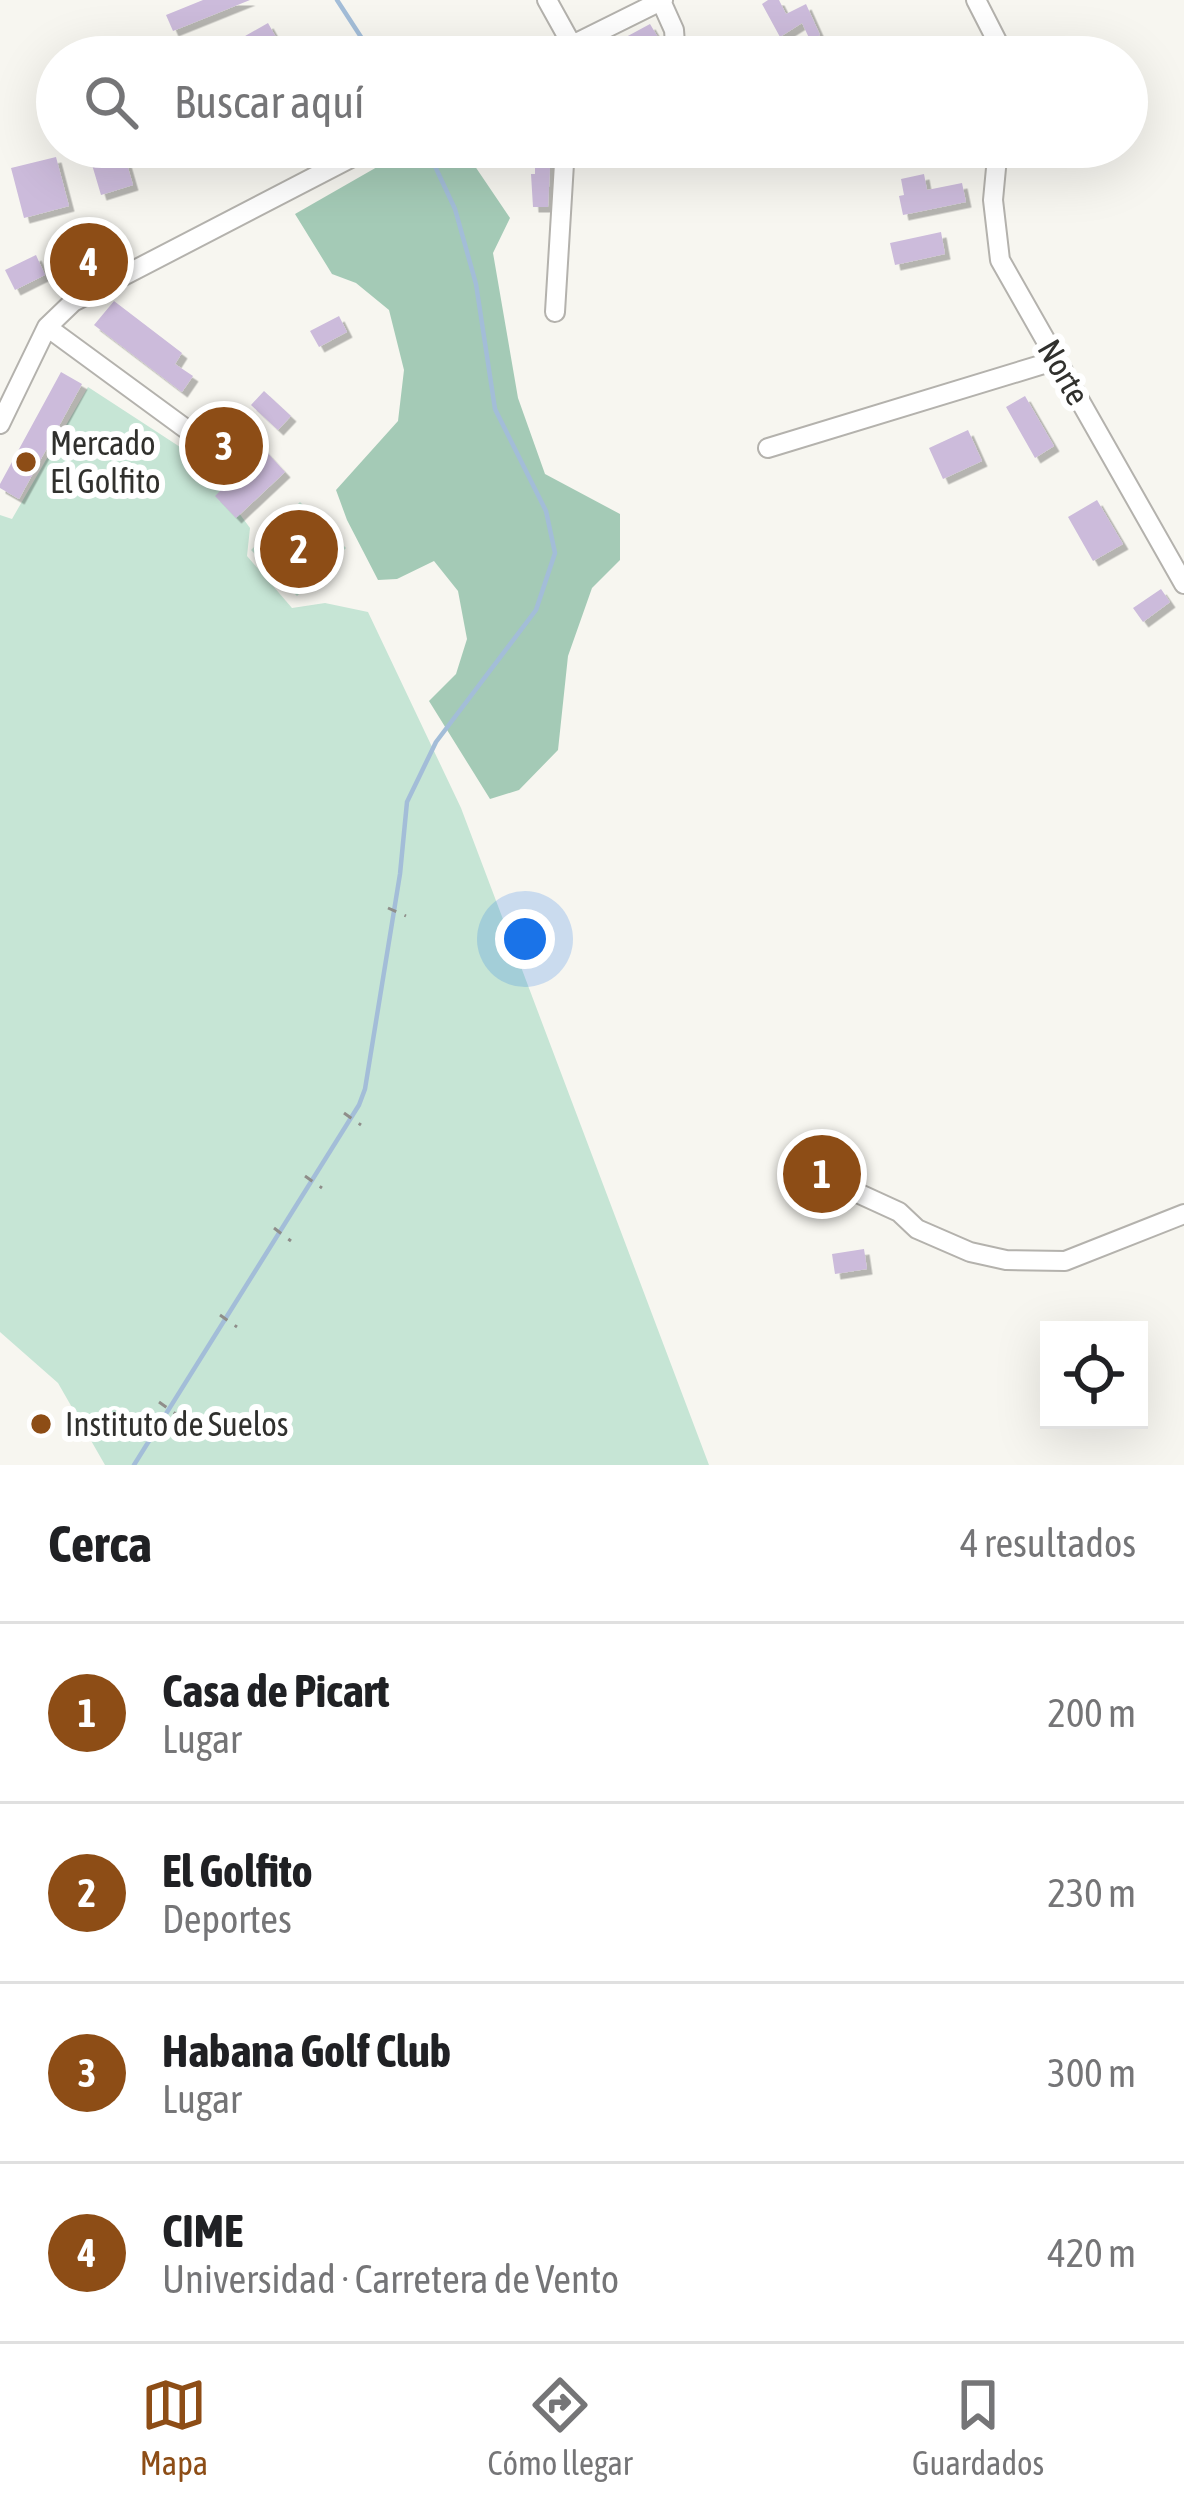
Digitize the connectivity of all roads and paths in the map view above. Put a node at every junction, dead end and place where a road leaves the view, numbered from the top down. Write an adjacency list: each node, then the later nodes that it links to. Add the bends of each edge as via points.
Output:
1 (547, 0): 4 (street)
2 (662, 0): 5 (street); 6 (street)
3 (976, 0): 7 (street)
4 (564, 36)
5 (598, 36)
6 (674, 36)
7 (994, 36)
8 (330, 168): 12 (street, via 87,292)
9 (564, 168): 11 (street)
10 (996, 168): 13 (street, Norte, via 1000,260)
11 (554, 312)
12 (47, 327): 14 (street); 15 (street)
13 (1057, 360): 16 (street); 17 (street, Norte)
14 (0, 424)
15 (212, 448)
16 (768, 448)
17 (1184, 584)
18 (388, 908): 19 (path)
19 (406, 916)
20 (344, 1113): 21 (path)
21 (361, 1125)
22 (305, 1176): 24 (path)
23 (840, 1185): 25 (street, via 917,1229 1006,1260 1065,1262)
24 (322, 1188)
25 (1184, 1214)
26 (274, 1228): 27 (path)
27 (291, 1241)
28 (220, 1315): 29 (path)
29 (237, 1327)
30 (159, 1402): 31 (path)
31 (176, 1414)

